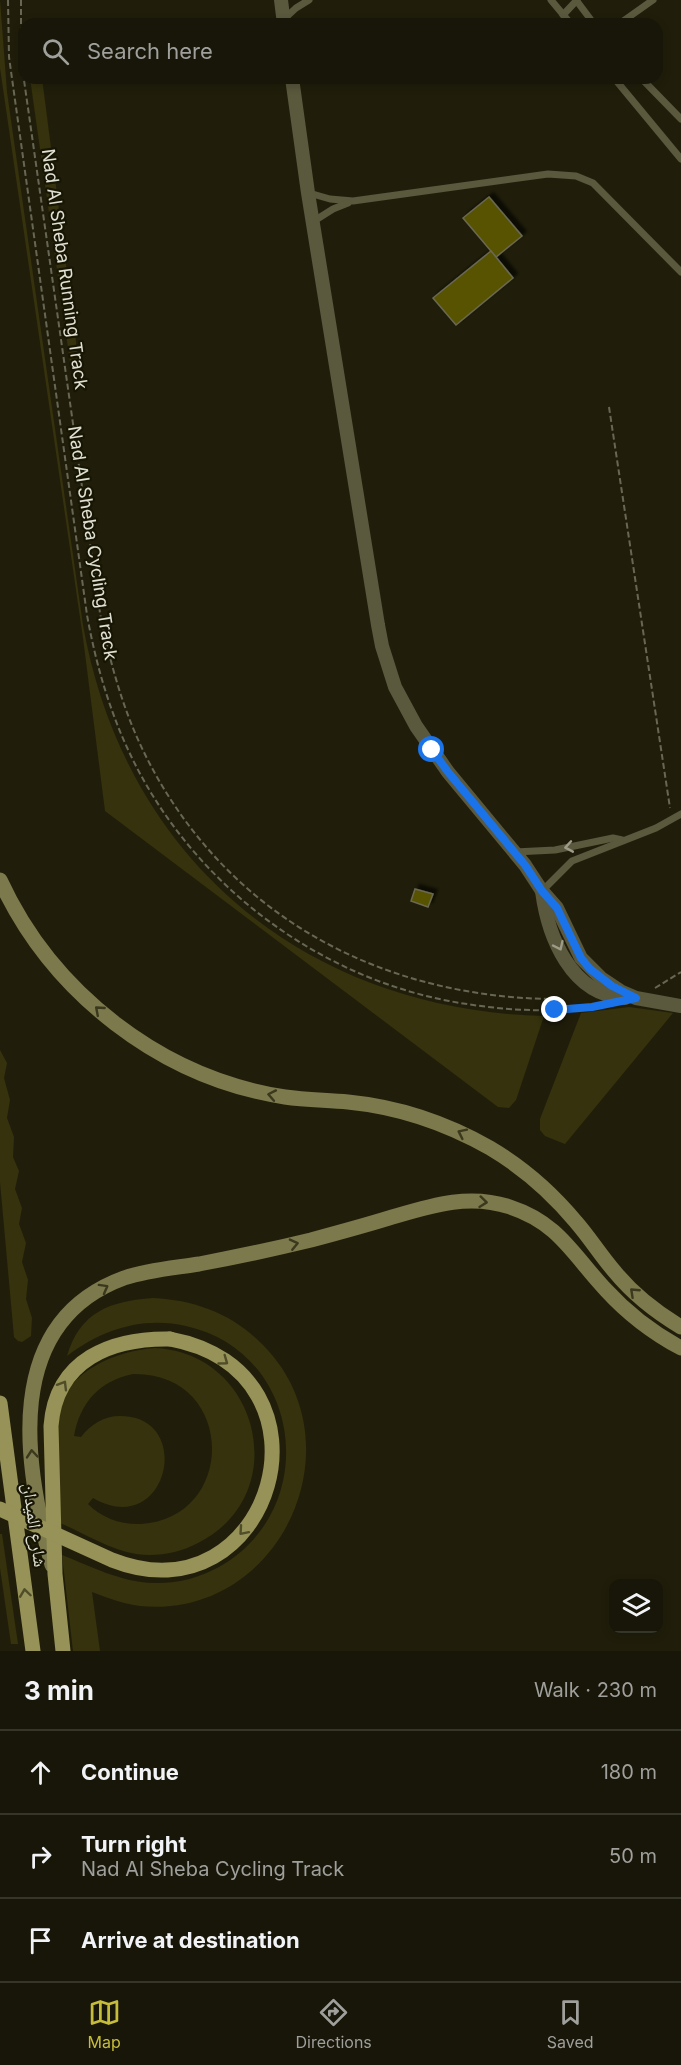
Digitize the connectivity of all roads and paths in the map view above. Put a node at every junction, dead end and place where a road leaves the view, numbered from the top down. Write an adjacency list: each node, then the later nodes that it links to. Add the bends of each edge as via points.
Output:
1 (8, 0): 35 (path, Nad Al Sheba Cycling Track, via 9,57 92,640 112,713 146,784 177,831 228,888 285,933 333,961 385,984 463,1004 542,1010)
2 (21, 0): 9 (path, Nad Al Sheba Running Track)
3 (280, 0): 10 (street)
4 (309, 0): 11 (lane)
5 (551, 0): 8 (lane)
6 (576, 0): 8 (lane); 13 (lane)
7 (653, 0): 14 (lane)
8 (563, 15): 12 (lane)
9 (21, 18)
10 (283, 18)
11 (287, 18)
12 (566, 18)
13 (590, 18)
14 (628, 18)
15 (25, 84): 34 (path, Nad Al Sheba Running Track, via 100,614 122,698 151,766 190,828 223,865 265,903 319,940 378,968 437,986 495,996)
16 (293, 84): 21 (street)
17 (619, 84): 20 (lane)
18 (647, 84): 19 (lane)
19 (681, 119)
20 (681, 159)
21 (308, 193): 22 (lane); 23 (street)
22 (353, 201): 23 (lane); 24 (lane, via 548,174 576,176 600,189)
23 (314, 221): 29 (street, via 388,667 405,707 432,750)
24 (681, 273)
25 (609, 406): 27 (path)
26 (681, 814): 27 (lane)
27 (672, 820): 28 (lane)
28 (622, 840): 29 (lane, one-way to 29); 31 (lane, via 572,861)
29 (515, 852): 31 (street)
30 (0, 880): 37 (street, one-way to 30, via 628,1287 545,1189 474,1139 434,1121 392,1109 240,1088 193,1071 147,1046 104,1015 57,969 20,918)
31 (542, 891): 33 (street, via 557,908 574,947 590,969)
32 (681, 972): 33 (path)
33 (636, 998): 36 (street)
34 (550, 999)
35 (601, 1005)
36 (681, 1006)
37 (681, 1327)
38 (681, 1348): 41 (street, one-way to 38, via 41,1521 33,1467 33,1383 42,1355 65,1318 87,1298 126,1277 295,1244 433,1205 463,1200 494,1203 549,1227 621,1305)
39 (0, 1403): 42 (main road, شارع الميدان, one-way to 39)
40 (0, 1509): 41 (main road, one-way to 40, bridge, via 51,1425 52,1413 59,1390 74,1370 107,1348 132,1341 170,1339 210,1351 233,1367 251,1387 267,1418 273,1452 270,1480 254,1518 236,1540 201,1562 175,1569 149,1570 124,1565 112,1560)
41 (55, 1574): 43 (main road)
42 (33, 1651)
43 (63, 1651)

